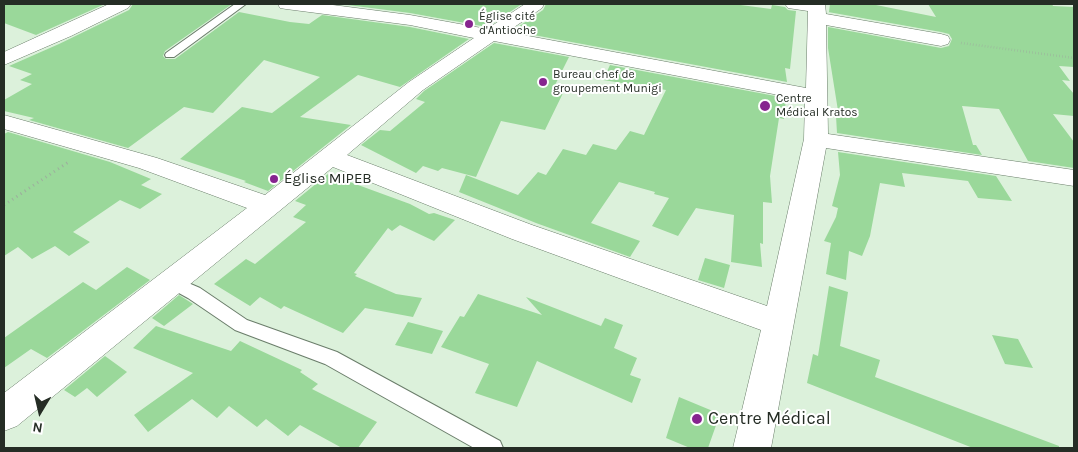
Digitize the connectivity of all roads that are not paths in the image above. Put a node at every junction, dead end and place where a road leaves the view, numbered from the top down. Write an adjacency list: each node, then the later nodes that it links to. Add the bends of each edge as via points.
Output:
1 (122, 4): 11 (street)
2 (241, 4): 10 (lane)
3 (286, 4): 6 (street)
4 (536, 4): 8 (street)
5 (794, 4): 7 (street)
6 (332, 6): 8 (street)
7 (817, 9): 9 (street); 12 (street)
8 (490, 34): 12 (street); 15 (street, via 416,86)
9 (941, 40)
10 (170, 55)
11 (4, 59)
12 (816, 96): 14 (street)
13 (4, 122): 17 (street, via 148,163)
14 (816, 139): 16 (street); 19 (street)
15 (330, 157): 17 (street); 19 (street, via 522,232)
16 (1074, 178)
17 (267, 204): 18 (street)
18 (172, 282): 20 (street); 21 (lane, via 241,326 330,358)
19 (779, 322): 22 (street)
20 (4, 414)
21 (493, 448)
22 (752, 448)

